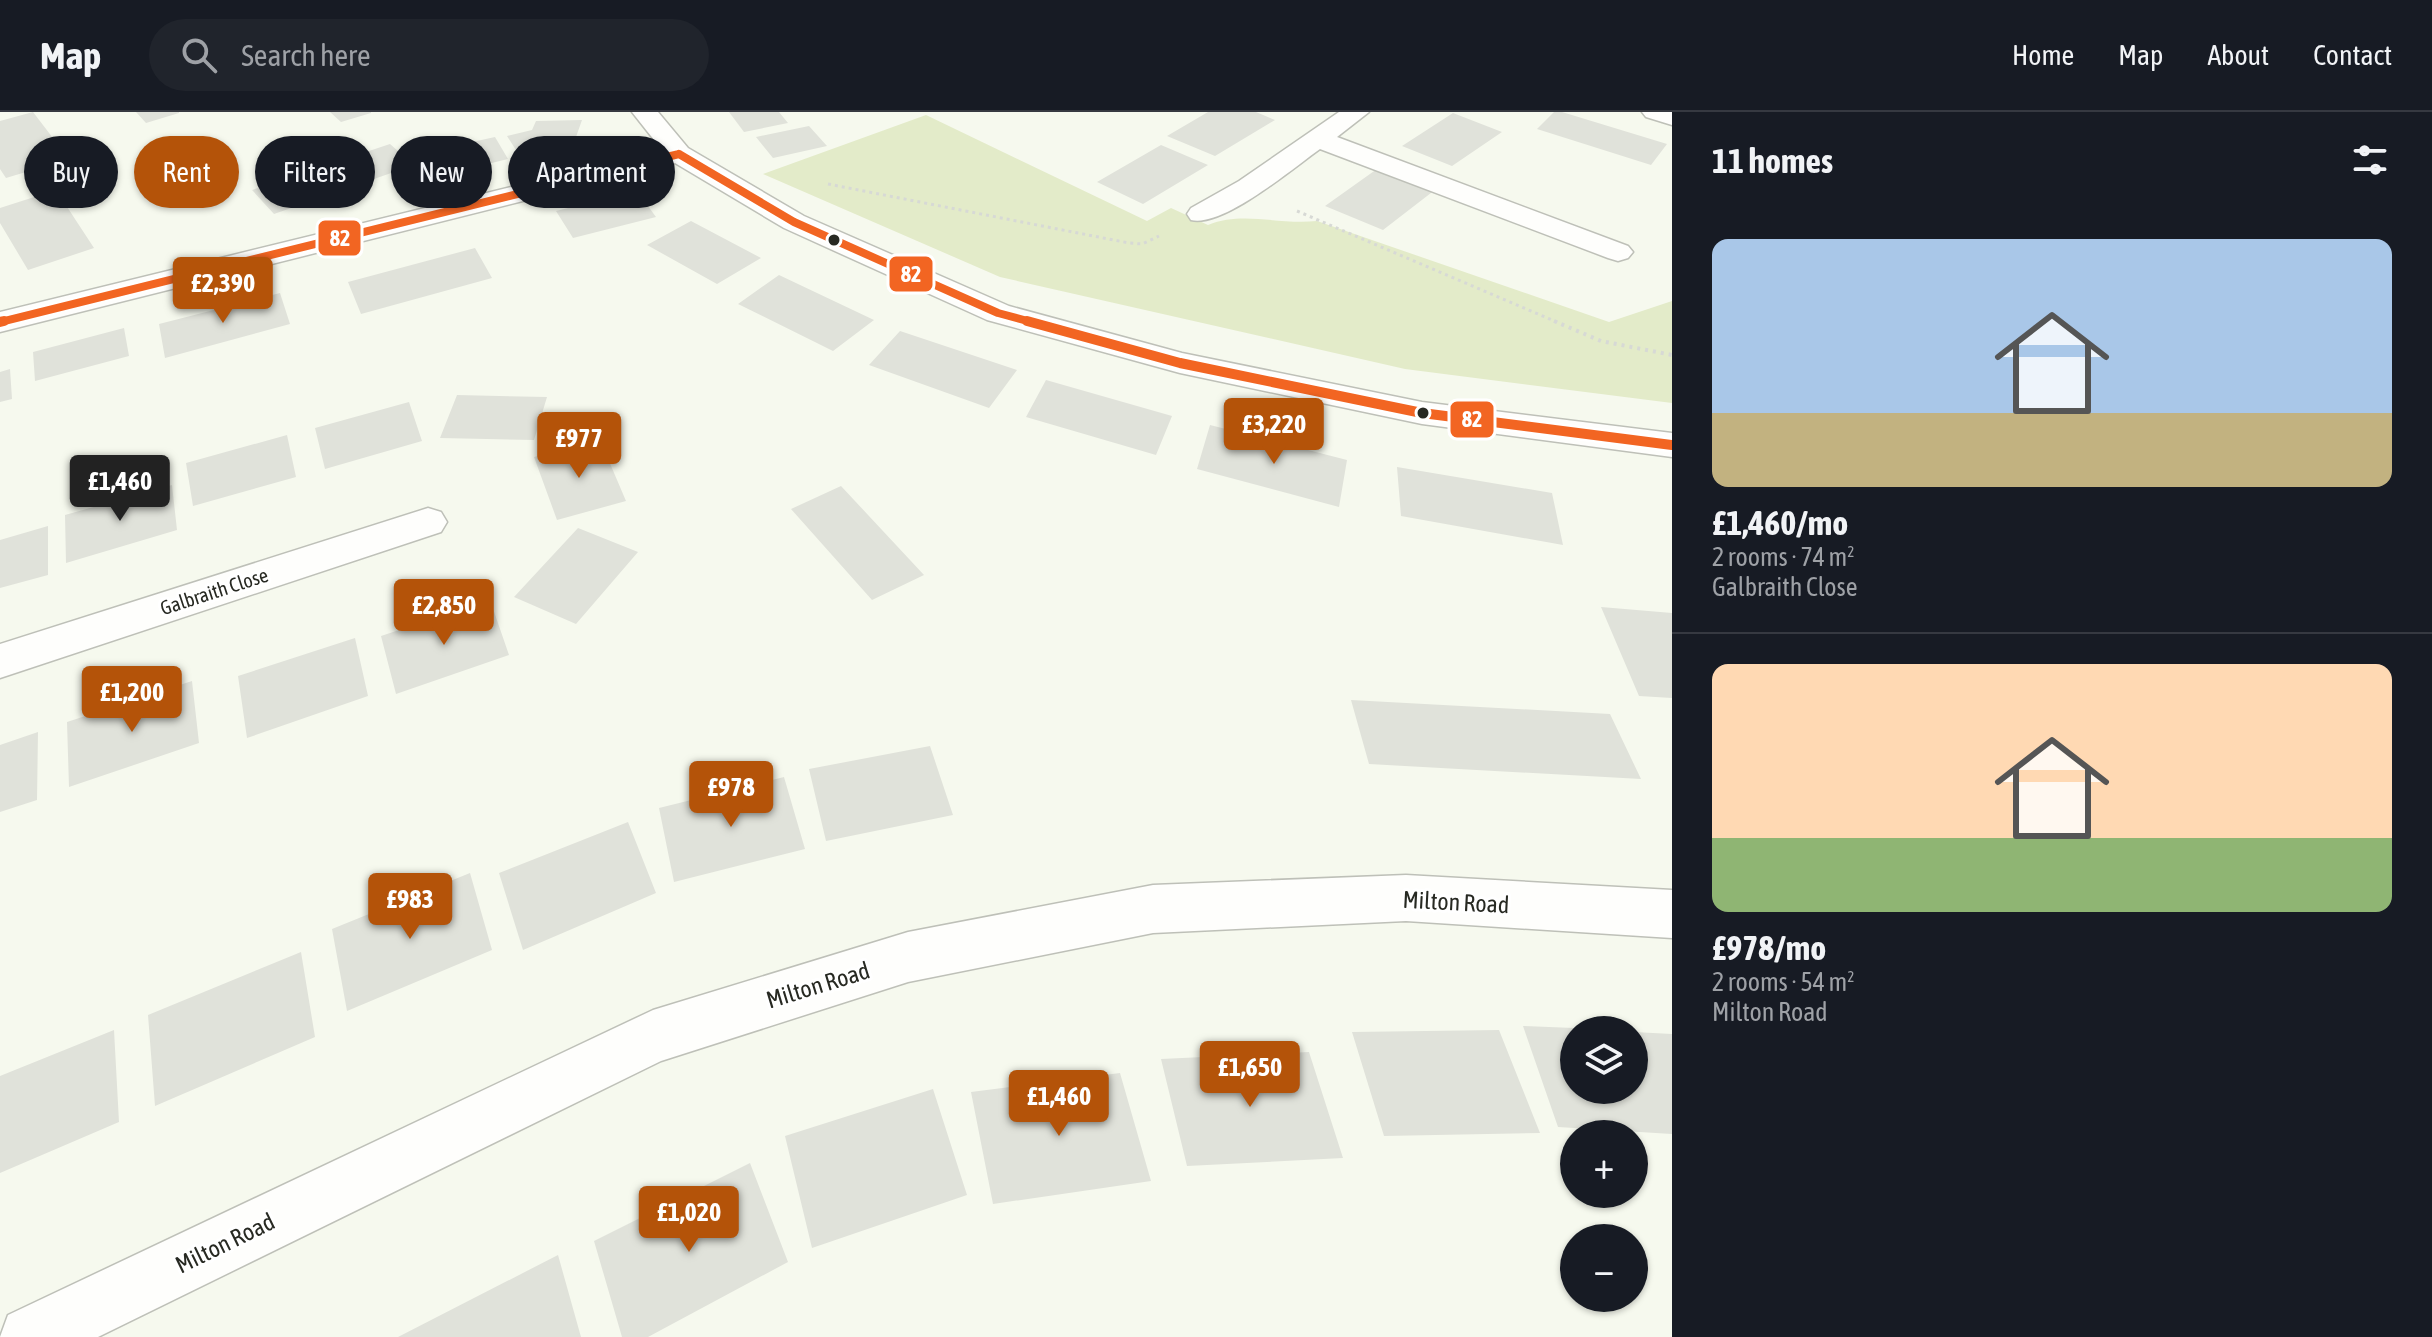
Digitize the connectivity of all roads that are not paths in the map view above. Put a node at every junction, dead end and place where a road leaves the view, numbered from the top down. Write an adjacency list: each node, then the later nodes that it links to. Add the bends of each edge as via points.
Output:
1 (645, 112): 6 (street)
2 (1356, 112): 5 (street)
3 (1655, 112): 4 (street)
4 (1672, 117)
5 (1317, 139): 7 (street); 10 (street)
6 (679, 154): 11 (street); 12 (street, via 794,222 998,313 1180,363 1422,413)
7 (1249, 187): 8 (street); 9 (street)
8 (1281, 204)
9 (1201, 214)
10 (1618, 252)
11 (0, 322)
12 (1672, 445)
13 (428, 522): 14 (street, Galbraith Close)
14 (0, 661)
15 (1672, 914): 16 (street, Milton Road, via 1406,898 1153,909 908,957 653,1037)
16 (30, 1337)

